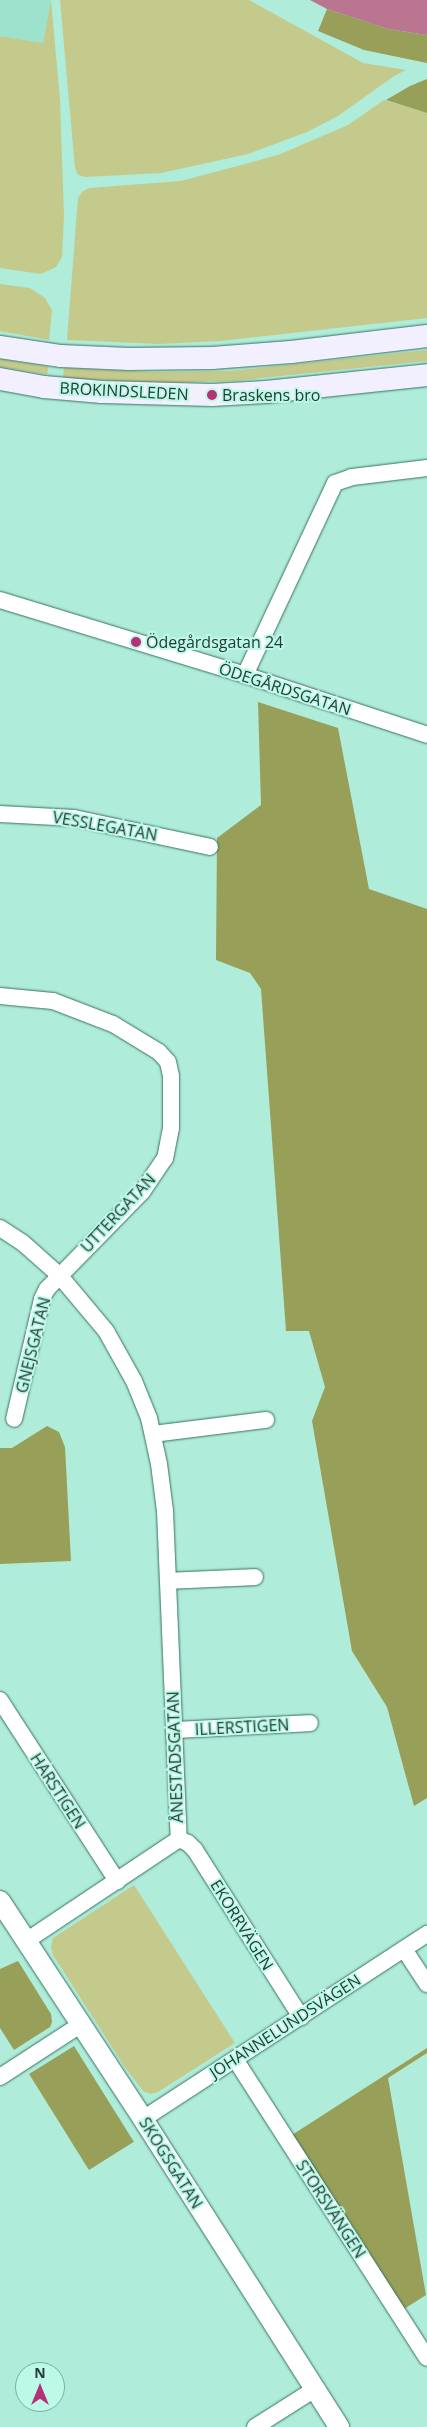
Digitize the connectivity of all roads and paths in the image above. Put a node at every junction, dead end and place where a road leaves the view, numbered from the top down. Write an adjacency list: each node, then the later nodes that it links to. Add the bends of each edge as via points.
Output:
1 (427, 336): 2 (main road, BROKINDSLEDEN, via 212,358 61,356)
2 (0, 347)
3 (427, 375): 4 (main road, BROKINDSLEDEN, via 212,395 102,392)
4 (0, 379)
5 (427, 468): 7 (street, via 335,482)
6 (0, 600): 7 (street, ÖDEGÅRDSGATAN)
7 (245, 675): 8 (street, ÖDEGÅRDSGATAN)
8 (427, 735)
9 (0, 814): 10 (street, VESSLEGATAN, via 74,818)
10 (210, 847)
11 (0, 996): 13 (street, UTTERGATAN, via 40,998 71,1006 145,1043 164,1056 170,1066 171,1128 165,1158 142,1192)
12 (0, 1228): 13 (street, ÅNESTADSGATAN, via 23,1243)
13 (59, 1275): 14 (street, GNEJSGATAN, via 42,1298); 16 (street, ÅNESTADSGATAN, via 106,1331 121,1355)
14 (14, 1419)
15 (266, 1420): 16 (street)
16 (153, 1434): 18 (street, ÅNESTADSGATAN, via 163,1489)
17 (256, 1577): 18 (street)
18 (168, 1581): 21 (street, ÅNESTADSGATAN)
19 (0, 1700): 23 (street, HARSTIGEN)
20 (310, 1724): 21 (street, ILLERSTIGEN)
21 (174, 1730): 22 (street, ÅNESTADSGATAN)
22 (179, 1839): 23 (street, ÅNESTADSGATAN); 29 (street, EKORRVÄGEN, via 195,1850)
23 (117, 1881): 26 (street, ÅNESTADSGATAN)
24 (0, 1901): 26 (street, SKOGSGATAN)
25 (427, 1934): 27 (street, JOHANNELUNDSVÄGEN)
26 (26, 1941): 30 (street, SKOGSGATAN)
27 (404, 1949): 28 (street); 29 (street, JOHANNELUNDSVÄGEN)
28 (427, 1984)
29 (301, 2017): 31 (street, JOHANNELUNDSVÄGEN)
30 (80, 2025): 32 (street); 33 (street, SKOGSGATAN)
31 (235, 2059): 33 (street, JOHANNELUNDSVÄGEN); 34 (street, STORSVÄNGEN)
32 (0, 2077)
33 (143, 2119): 35 (street, SKOGSGATAN)
34 (427, 2358)
35 (315, 2389): 36 (street); 37 (street, SKOGSGATAN)
36 (255, 2427)
37 (339, 2427)

